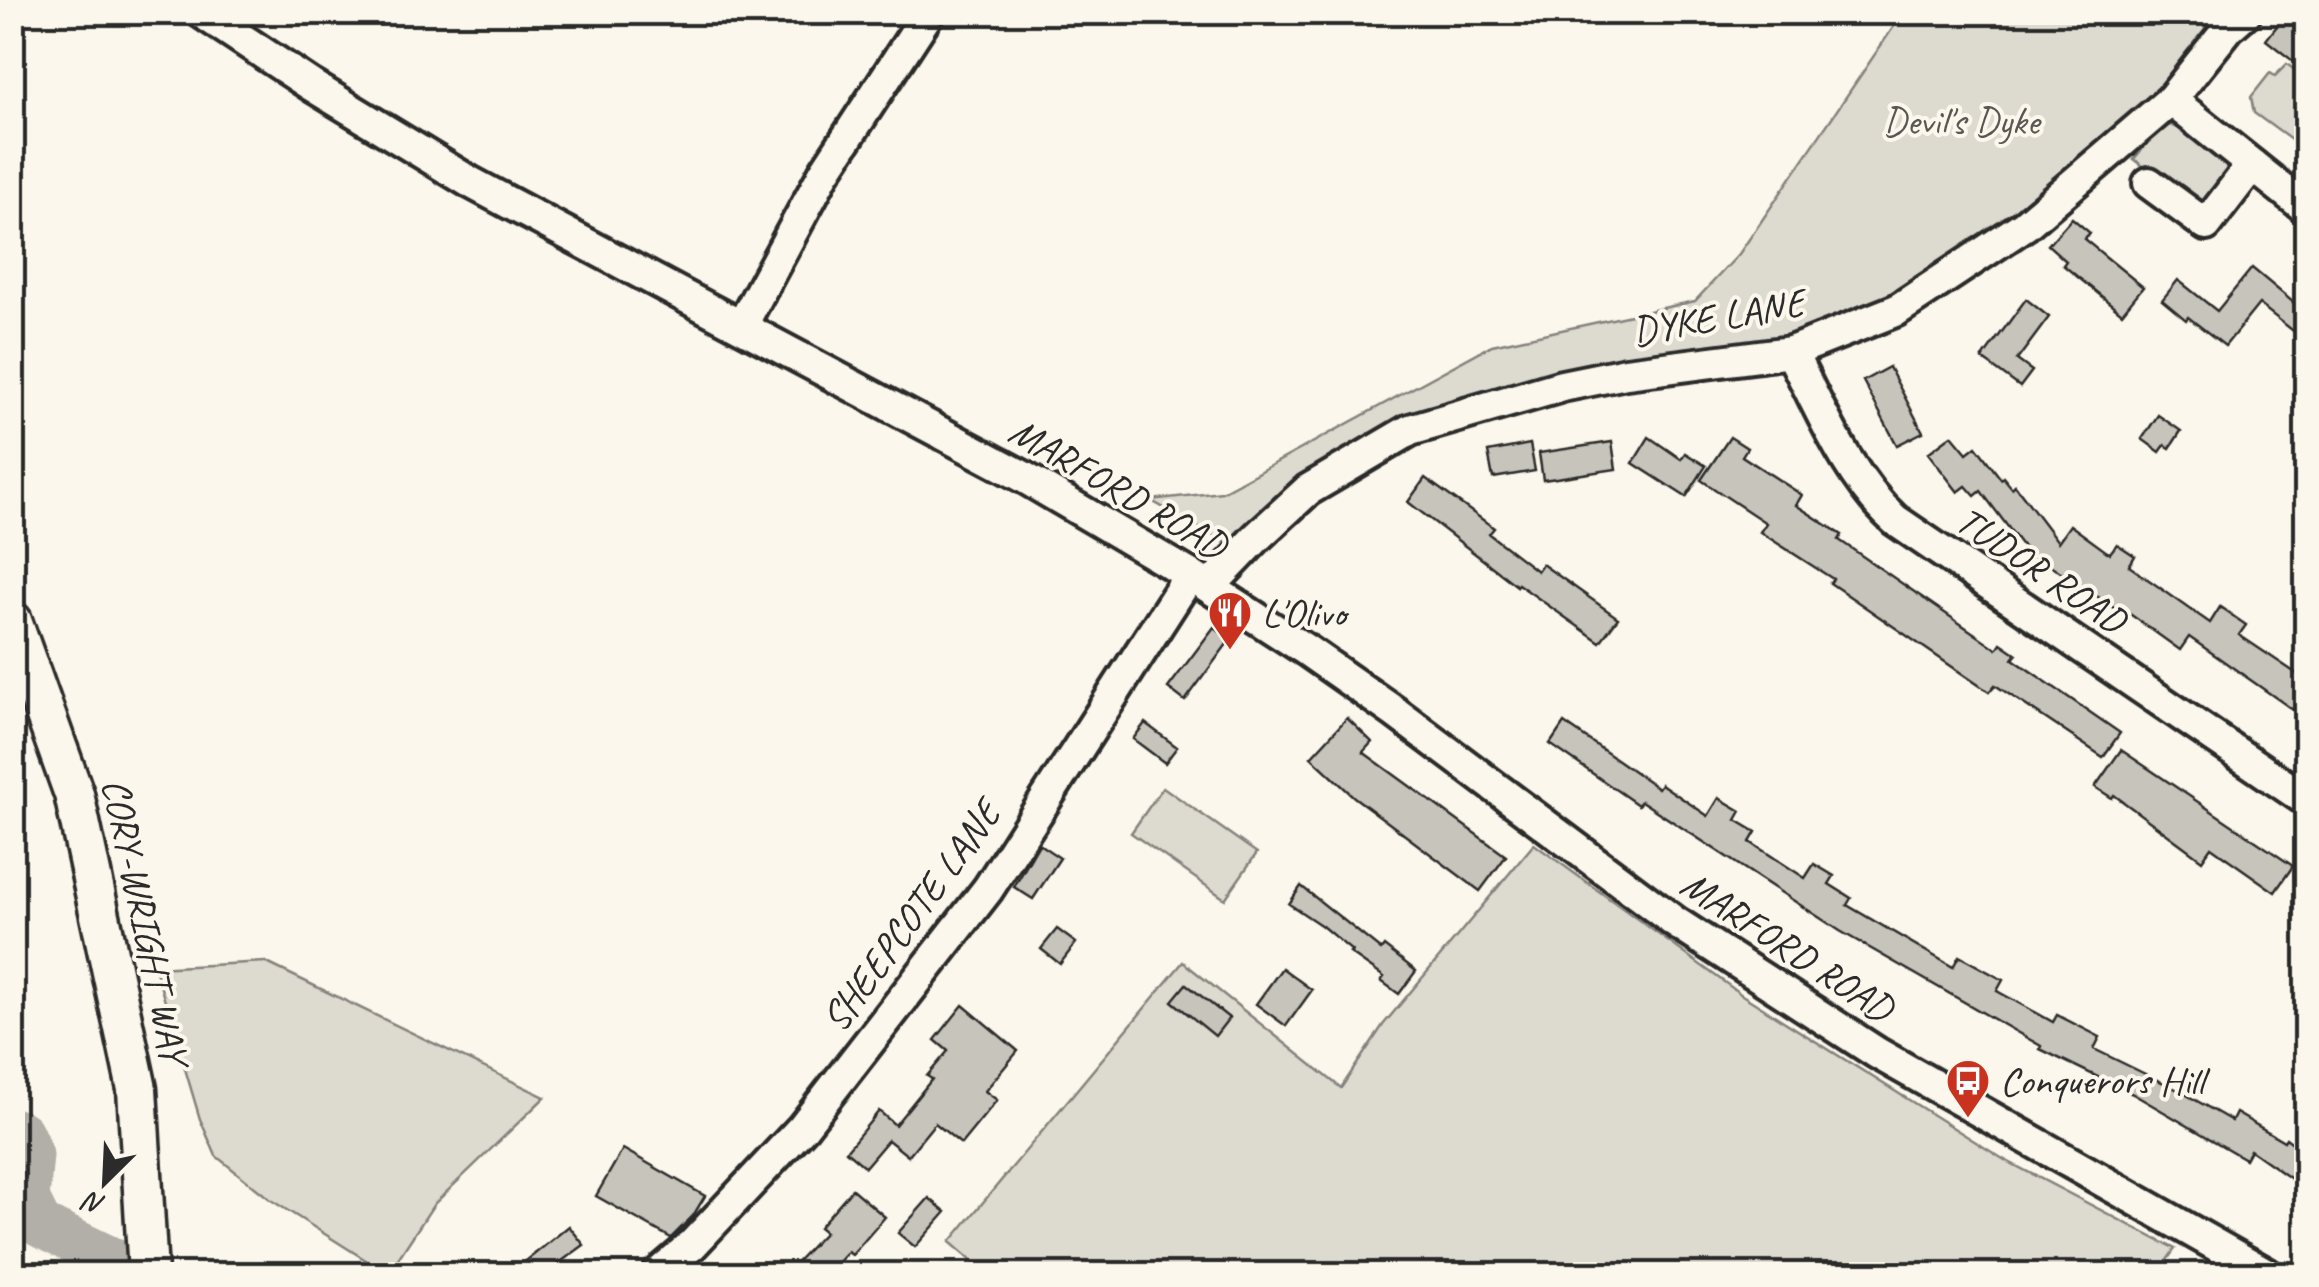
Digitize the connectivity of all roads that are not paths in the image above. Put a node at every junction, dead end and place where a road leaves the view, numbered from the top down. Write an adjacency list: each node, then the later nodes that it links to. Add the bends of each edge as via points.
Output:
1 (201, 12): 8 (street, MARFORD ROAD, via 470,182)
2 (930, 12): 8 (street, via 824,173)
3 (2246, 12): 4 (street, DYKE LANE)
4 (2171, 100): 5 (street); 9 (street, DYKE LANE, via 2025,225 1897,310)
5 (2252, 165): 6 (street, via 2206,225); 7 (street)
6 (2149, 183)
7 (2306, 208)
8 (742, 325): 10 (street, MARFORD ROAD)
9 (1791, 352): 10 (street, DYKE LANE, via 1594,380 1410,430 1308,490); 12 (street, TUDOR ROAD, via 1858,480 1895,520)
10 (1200, 581): 14 (street, SHEEPCOTE LANE, via 988,889 803,1127); 15 (street, MARFORD ROAD, via 1396,713 1691,932 1877,1053)
11 (12, 622): 13 (main road, CORY-WRIGHT WAY, via 82,830 136,1089)
12 (2306, 800)
13 (148, 1261)
14 (658, 1274)
15 (2267, 1274)

